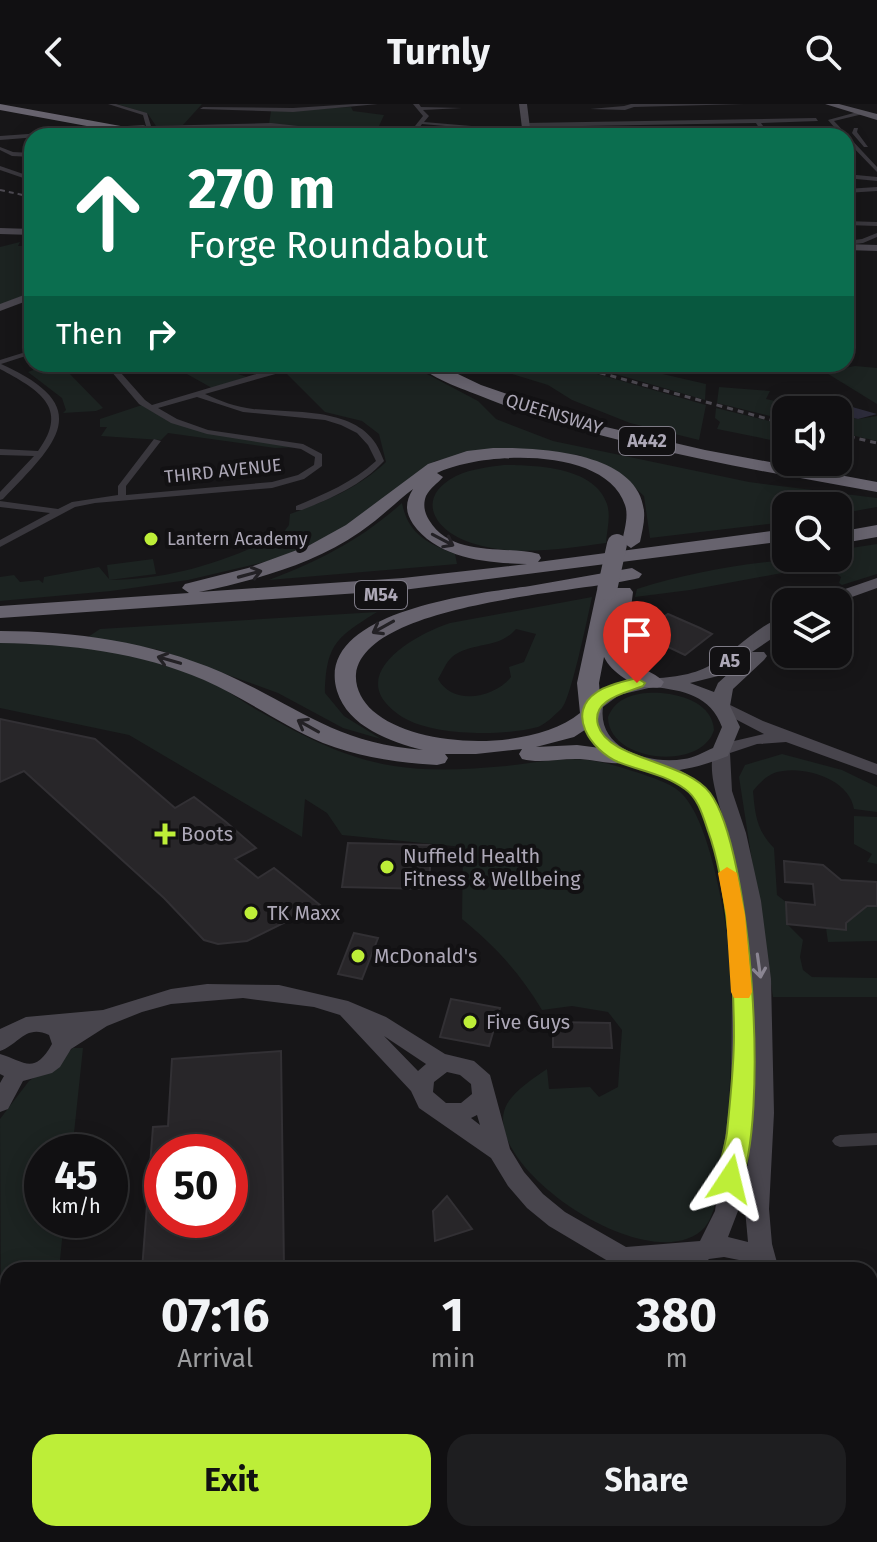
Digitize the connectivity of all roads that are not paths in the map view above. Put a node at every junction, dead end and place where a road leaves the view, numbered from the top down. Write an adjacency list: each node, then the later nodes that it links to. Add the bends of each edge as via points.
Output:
1 (111, 104): 24 (street, via 145,114)
2 (375, 104): 7 (street, via 293,110)
3 (523, 104): 20 (street)
4 (829, 104): 13 (main road)
5 (636, 105): 9 (street); 10 (street)
6 (740, 105): 10 (street)
7 (204, 106): 21 (street)
8 (419, 106): 11 (street); 17 (street, via 426,116)
9 (595, 106): 18 (street)
10 (689, 106)
11 (459, 108)
12 (0, 109): 22 (highway); 23 (highway)
13 (861, 113): 14 (main road); 32 (street, via 831,120)
14 (877, 117)
15 (816, 120): 16 (street)
16 (758, 122): 19 (street); 31 (street)
17 (423, 123): 27 (street); 28 (street)
18 (593, 124): 19 (street); 20 (street)
19 (605, 124): 30 (street)
20 (525, 125): 29 (street)
21 (186, 127): 25 (street); 26 (street)
22 (112, 128)
23 (125, 128)
24 (145, 128)
25 (176, 128)
26 (302, 128)
27 (418, 128)
28 (492, 128)
29 (526, 128)
30 (607, 128)
31 (762, 128)
32 (838, 128)
33 (856, 129): 37 (street)
34 (24, 141): 35 (street, bridge)
35 (1, 144): 39 (street, via 12,154)
36 (855, 146): 37 (street); 41 (street)
37 (866, 146): 38 (street)
38 (877, 146)
39 (24, 155)
40 (0, 168): 42 (street)
41 (877, 170)
42 (24, 176)
43 (854, 177): 44 (street)
44 (877, 179)
45 (877, 189): 46 (street)
46 (854, 190)
47 (854, 223): 48 (street)
48 (877, 224)
49 (0, 231): 50 (street)
50 (24, 232)
51 (877, 235): 52 (street)
52 (854, 243)
53 (854, 246): 54 (street)
54 (877, 248)
55 (24, 298): 56 (street)
56 (0, 308)
57 (24, 355): 58 (street)
58 (0, 364): 67 (street, via 54,404 58,418 50,445)
59 (116, 372): 64 (street, THIRD AVENUE)
60 (273, 372): 63 (street)
61 (443, 372): 71 (highway, QUEENSWAY / A442, via 507,400 628,437)
62 (461, 372): 68 (highway, QUEENSWAY / A442, via 554,409)
63 (197, 394): 64 (street); 75 (street, via 227,407 332,419 376,444 380,461 368,474)
64 (150, 408): 73 (street, THIRD AVENUE, via 207,432 303,447 319,456 318,466 272,485)
65 (157, 441): 73 (street, via 122,486)
66 (0, 452): 67 (street)
67 (41, 454): 72 (street)
68 (772, 459)
69 (852, 474): 70 (highway, QUEENSWAY / A442)
70 (877, 479)
71 (877, 487)
72 (0, 497)
73 (122, 497): 76 (street, THIRD AVENUE)
74 (0, 504): 76 (street)
75 (299, 508)
76 (60, 512): 84 (street)
77 (877, 519): 78 (highway)
78 (852, 523)
79 (877, 531): 81 (highway)
80 (772, 535): 83 (highway, M54, one-way to 80, via 613,490 579,468 549,460 501,457 469,462 437,475 415,500 423,528 440,540 485,555 515,558)
81 (852, 535)
82 (772, 536): 92 (highway, M54, via 403,584)
83 (624, 543): 88 (highway, M54, bridge); 92 (highway, M54, one-way to 83, via 188,588 267,570 350,531 435,467 477,454 556,455 603,471 635,505 636,519)
84 (0, 544)
85 (772, 548): 86 (highway, M54)
86 (760, 550): 92 (highway, M54, via 401,593); 98 (highway, M54, one-way to 98, via 415,613 362,640 345,668 346,689 372,722 443,747 503,746 556,736)
87 (877, 583): 90 (main road)
88 (615, 589): 96 (highway, M54, via 614,658 627,671); 98 (highway, M54, via 588,683)
89 (877, 591): 91 (main road)
90 (852, 592)
91 (852, 601)
92 (2, 615)
93 (772, 631): 96 (main road, A5, via 712,672)
94 (0, 637): 101 (highway, one-way to 94, via 552,752 456,759 379,752 316,732 242,689 176,662 77,641)
95 (772, 646): 97 (main road, A5, via 724,687)
96 (660, 682): 97 (main road, via 704,693); 98 (main road, via 610,691 594,703)
97 (722, 706): 99 (street); 100 (main road, via 731,727)
98 (590, 714): 101 (main road, via 594,735)
99 (792, 739): 100 (street, via 756,739); 103 (street)
100 (722, 750): 102 (main road, via 689,766); 122 (street, one-way to 122, via 723,791 751,901 761,979 763,1113 757,1209)
101 (623, 757): 102 (main road)
102 (659, 767): 118 (street, via 686,780 703,796 719,834 736,915 744,1036 734,1167 725,1220)
103 (877, 770)
104 (345, 1011): 105 (street, via 304,996 263,990 177,997); 109 (street, via 379,1023 422,1054); 111 (street)
105 (104, 1018): 106 (street); 108 (street)
106 (41, 1023): 107 (street, via 17,1027); 108 (street, via 58,1030)
107 (0, 1043)
108 (63, 1044): 110 (street, via 55,1060 38,1070)
109 (447, 1064): 111 (street, via 430,1072); 112 (street, via 478,1075)
110 (8, 1067): 113 (street)
111 (421, 1087): 114 (street, via 429,1105)
112 (483, 1096): 114 (street, via 473,1108); 117 (street)
113 (0, 1103)
114 (449, 1114): 117 (street)
115 (877, 1139): 116 (street)
116 (840, 1141)
117 (499, 1151): 119 (street, via 535,1201 592,1241)
118 (697, 1256): 120 (street); 121 (street, via 739,1248)
119 (634, 1262)
120 (645, 1262)
121 (759, 1262)
122 (766, 1262)
123 (0, 1346): 124 (street)
124 (0, 1361)

